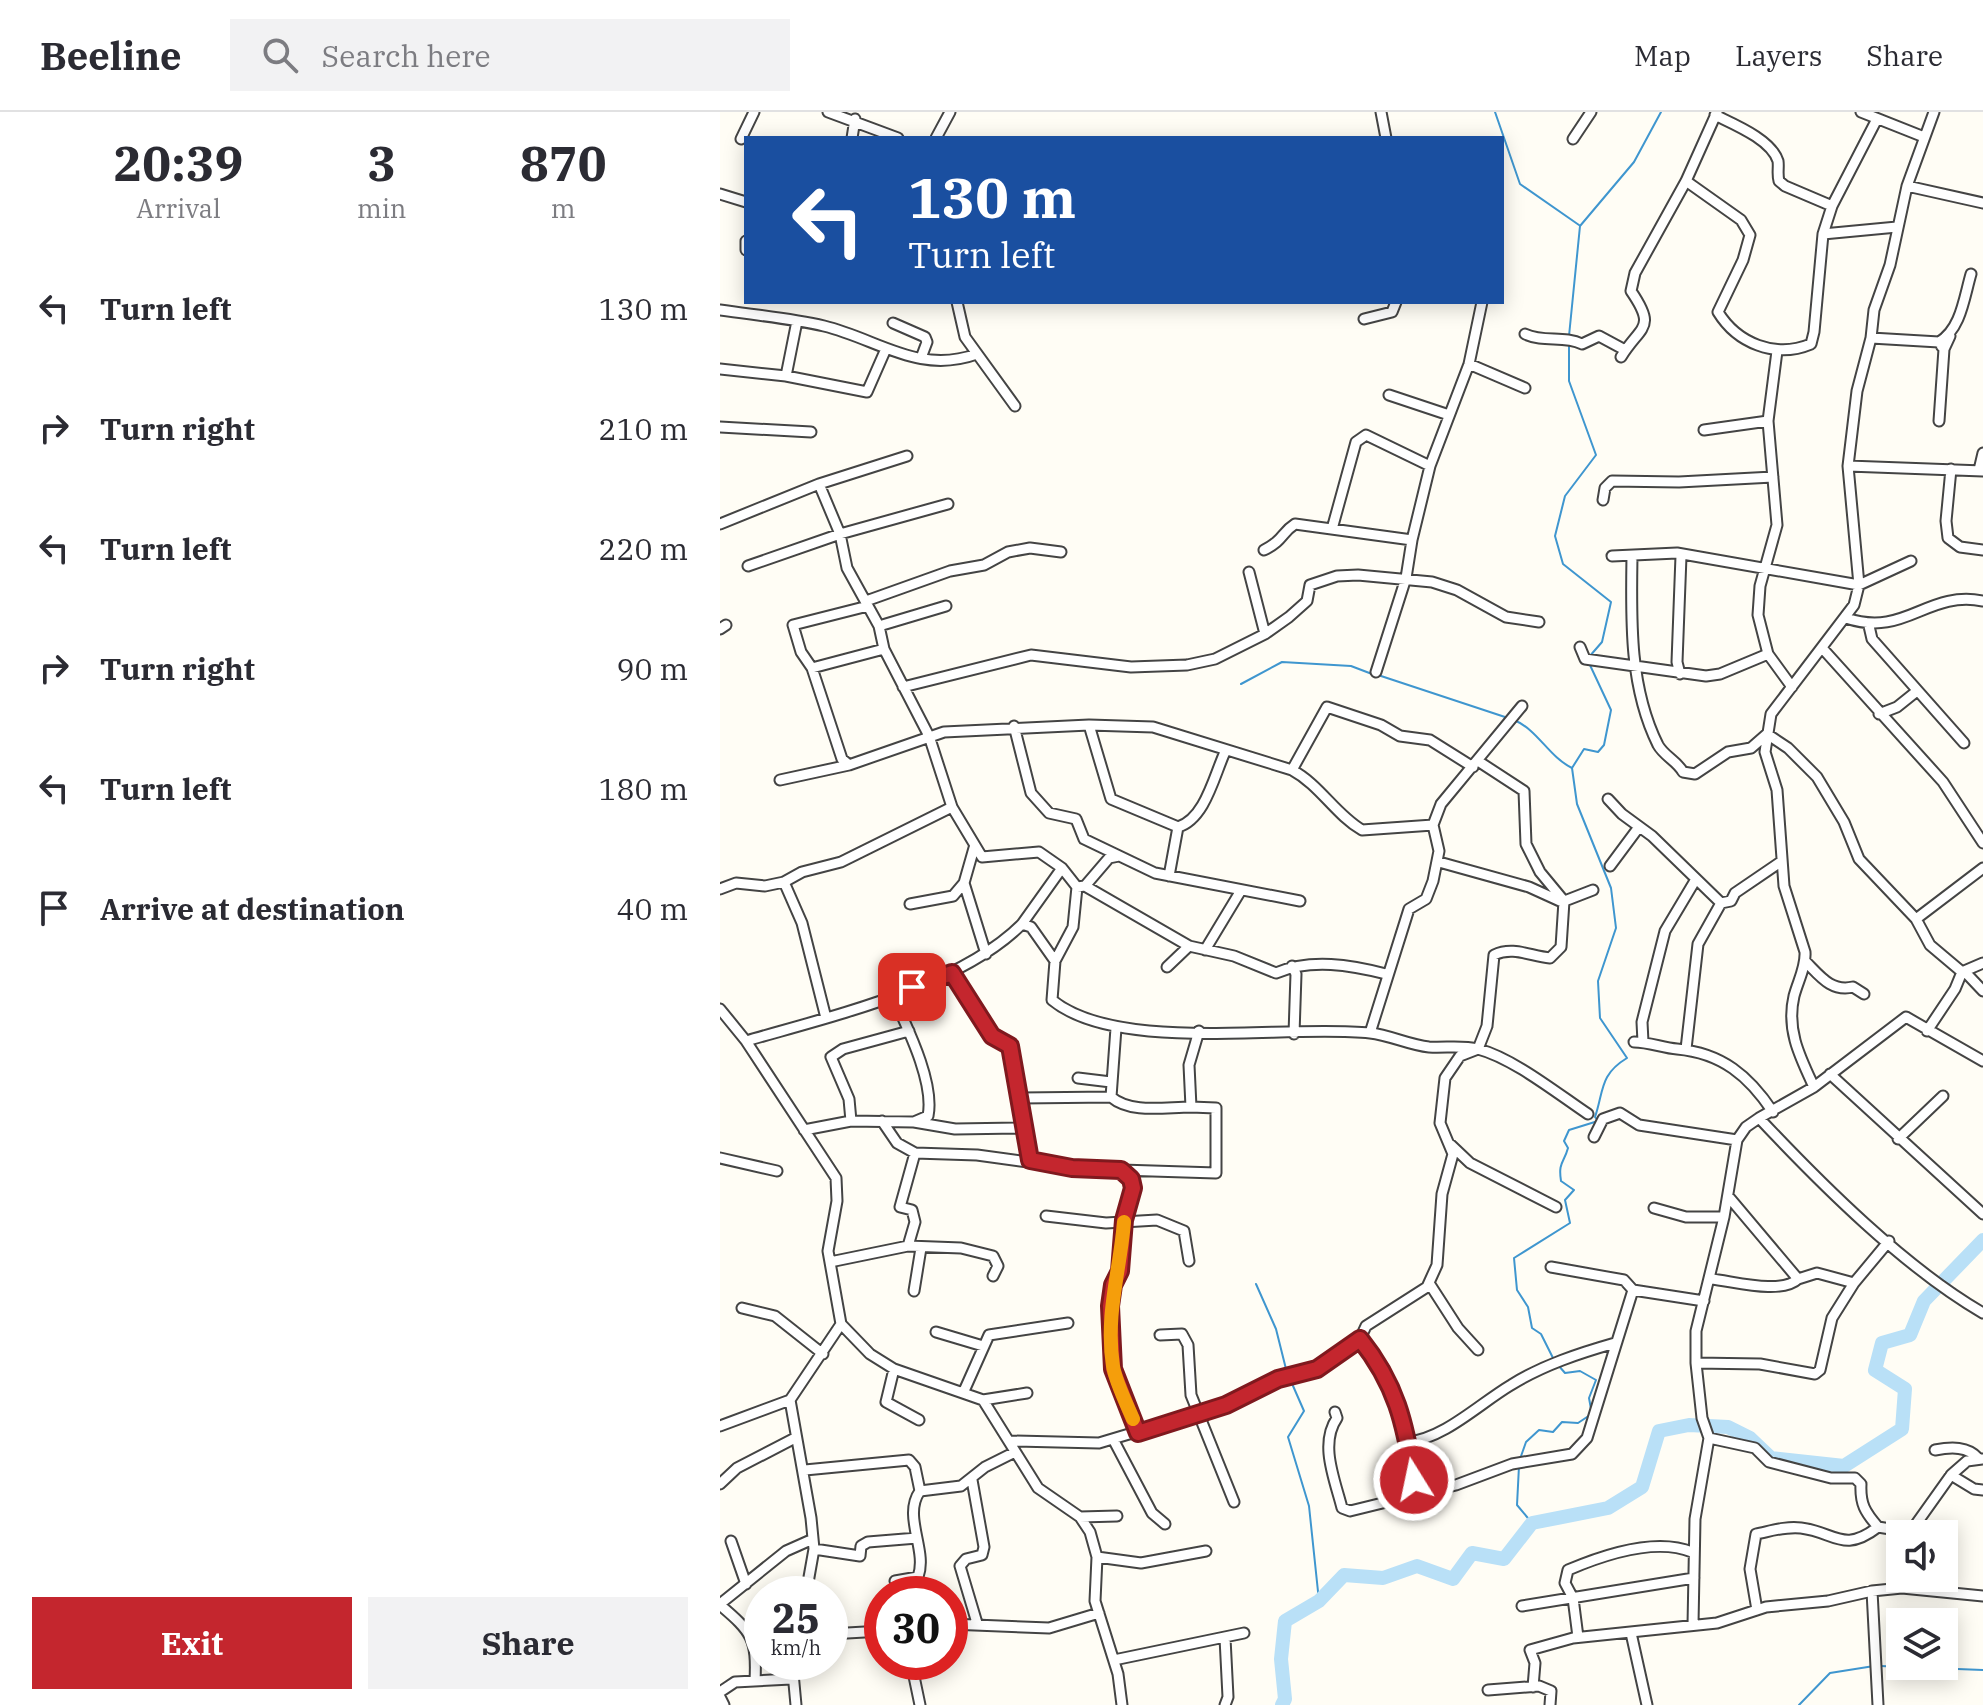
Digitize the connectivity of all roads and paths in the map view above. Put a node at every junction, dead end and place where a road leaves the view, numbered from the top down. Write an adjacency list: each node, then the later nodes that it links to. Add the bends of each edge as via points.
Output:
1 (754, 112): 16 (street)
2 (828, 112): 9 (street)
3 (950, 112): 13 (street)
4 (1381, 112): 14 (street)
5 (1591, 112): 17 (street)
6 (1861, 112): 10 (street)
7 (1934, 112): 15 (street)
8 (1716, 113): 18 (street); 23 (street, via 1774,155 1785,186)
9 (855, 119): 11 (street); 12 (street)
10 (1877, 119): 15 (street); 23 (street)
11 (852, 136)
12 (893, 136)
13 (937, 136)
14 (1386, 136)
15 (1924, 137): 19 (street)
16 (741, 139)
17 (1573, 139)
18 (1686, 181): 34 (street, via 1635,273 1631,291 1645,313 1645,326 1623,354 1599,336 1582,344); 38 (street, via 1741,220 1750,235 1718,312 1730,331)
19 (1907, 186): 22 (street); 24 (street)
20 (720, 194): 21 (street)
21 (744, 201)
22 (1983, 203)
23 (1832, 206): 25 (street)
24 (1897, 227): 25 (street); 35 (street)
25 (1823, 234): 38 (street, via 1811,344)
26 (1971, 274): 36 (street)
27 (957, 304): 39 (street, via 959,321)
28 (1395, 304): 31 (street, via 1392,312)
29 (1482, 304): 41 (street)
30 (720, 310): 32 (street)
31 (1364, 319)
32 (797, 321): 37 (street, via 827,327); 43 (street)
33 (893, 323): 40 (street, via 925,337)
34 (1525, 334)
35 (1871, 338): 36 (street); 56 (street, via 1857,391)
36 (1942, 346): 49 (street)
37 (885, 351): 40 (street); 43 (street, via 867,392)
38 (1777, 351): 48 (street)
39 (977, 354): 40 (street, via 951,363); 46 (street)
40 (921, 358)
41 (1469, 364): 44 (street); 47 (street)
42 (720, 369): 43 (street)
43 (786, 376)
44 (1525, 388)
45 (1389, 395): 47 (street)
46 (1015, 406)
47 (1449, 415): 55 (street)
48 (1768, 421): 51 (street); 59 (street)
49 (1939, 421)
50 (720, 427): 52 (street)
51 (1704, 430)
52 (811, 432)
53 (1983, 453): 58 (street)
54 (907, 456): 60 (street)
55 (1430, 466): 64 (street, via 1366,435 1356,442); 66 (street)
56 (1848, 466): 57 (street); 78 (street)
57 (1951, 469): 58 (street); 68 (street, via 1948,538 1960,547)
58 (1981, 470)
59 (1773, 477): 61 (street, via 1612,481); 75 (street, via 1777,525)
60 (819, 484): 63 (street); 65 (street)
61 (1603, 500)
62 (948, 504): 65 (street)
63 (720, 524)
64 (1332, 529): 66 (street); 67 (street, via 1295,524 1282,541)
65 (840, 534): 74 (street); 80 (street, via 847,568)
66 (1412, 540): 77 (street)
67 (1264, 550)
68 (1983, 550)
69 (1061, 552): 80 (street, via 1008,552)
70 (1612, 556): 71 (street)
71 (1632, 556): 72 (street); 91 (street)
72 (1681, 556): 75 (street); 94 (street)
73 (1911, 561): 78 (street)
74 (748, 566)
75 (1766, 568): 78 (street); 90 (street, via 1758,615)
76 (1249, 572): 86 (street)
77 (1406, 578): 83 (street, via 1457,590 1506,617); 86 (street, via 1358,575 1310,585 1307,601); 93 (street)
78 (1859, 585): 82 (street)
79 (1983, 601): 85 (street, via 1952,598 1889,624)
80 (867, 604): 84 (street); 92 (street, via 793,625)
81 (946, 606): 84 (street)
82 (1846, 618): 85 (street); 89 (street)
83 (1539, 622)
84 (879, 626): 88 (street)
85 (1869, 626): 97 (street, via 1872,639)
86 (1265, 634): 95 (street, via 1215,659 1187,665 1131,667 1031,655)
87 (1580, 647): 91 (street, via 1590,660)
88 (884, 649): 92 (street); 95 (street)
89 (1823, 649): 96 (street); 99 (street)
90 (1768, 654): 94 (street, via 1720,674); 96 (street)
91 (1635, 667): 94 (street); 102 (street, via 1660,749 1683,772 1695,774 1728,752 1751,748)
92 (812, 668): 107 (street, via 842,759)
93 (1376, 672)
94 (1680, 674)
95 (903, 687): 103 (street)
96 (1792, 687): 102 (street, via 1771,714)
97 (1917, 691): 99 (street); 104 (street)
98 (1522, 706): 106 (street)
99 (1879, 714): 115 (street, via 1943,782)
100 (1089, 725): 101 (street); 105 (street, via 1153,727); 113 (street, via 1111,799)
101 (1014, 726): 103 (street); 117 (street, via 1031,793 1049,813 1076,819 1084,839)
102 (1767, 734): 118 (street, via 1765,752 1777,790); 135 (street, via 1817,777 1859,859)
103 (929, 736): 107 (street); 111 (street)
104 (1964, 743)
105 (1225, 752): 108 (street); 113 (street, via 1201,808)
106 (1476, 764): 108 (street, via 1430,740 1400,736 1327,707); 112 (street, via 1441,804); 132 (street, via 1524,791 1526,844)
107 (849, 765): 109 (street)
108 (1292, 770): 112 (street, via 1310,780 1362,830)
109 (780, 780)
110 (1608, 799): 114 (street)
111 (952, 807): 116 (street); 125 (street, via 841,862)
112 (1433, 825): 119 (street)
113 (1178, 827): 123 (street)
114 (1639, 827): 120 (street); 124 (street)
115 (1983, 843)
116 (974, 848): 121 (street, via 990,859 1039,852); 126 (street)
117 (1119, 856): 123 (street); 127 (street, via 1109,858)
118 (1782, 861): 133 (street, via 1731,901); 141 (street)
119 (1439, 862): 132 (street); 147 (street, via 1426,899 1409,909)
120 (1610, 866)
121 (1062, 868): 127 (street); 136 (street)
122 (1983, 868): 135 (street)
123 (1169, 876): 130 (street)
124 (1696, 879): 133 (street); 161 (street, via 1665,931 1639,1042)
125 (784, 882): 128 (street, via 736,883); 152 (street, via 802,923)
126 (964, 883): 134 (street, via 953,896); 139 (street)
127 (1081, 886): 137 (street); 140 (street, via 1073,927)
128 (720, 889)
129 (1593, 890): 132 (street)
130 (1240, 892): 131 (street); 138 (street)
131 (1300, 901)
132 (1564, 901): 160 (street, via 1561,947 1550,958 1504,950 1494,955 1487,1026)
133 (1721, 903): 161 (street, via 1698,944)
134 (910, 904)
135 (1916, 919): 146 (street, via 1930,945)
136 (1022, 924): 139 (street); 140 (street, via 1031,927)
137 (1189, 946): 138 (street); 144 (street)
138 (1205, 950): 143 (street, via 1276,973)
139 (986, 954): 145 (street)
140 (1055, 961): 153 (street, via 1052,1000)
141 (1806, 962): 150 (street, via 1831,986 1853,987); 166 (street, via 1791,1025)
142 (1983, 963): 146 (street)
143 (1292, 966): 147 (street, via 1338,964); 158 (street)
144 (1167, 967)
145 (952, 973): 149 (street); 169 (street, via 992,1036 1010,1046)
146 (1964, 973): 148 (street); 156 (street)
147 (1386, 974): 157 (street)
148 (1983, 991)
149 (892, 994): 152 (street); 154 (street)
150 (1864, 994)
151 (721, 1013): 159 (street)
152 (826, 1018): 159 (street)
153 (1116, 1028): 155 (street); 165 (street)
154 (909, 1031): 174 (street, via 831,1057 849,1099); 176 (street, via 930,1106 928,1116)
155 (1199, 1031): 158 (street); 170 (street, via 1189,1065)
156 (1927, 1031): 162 (street); 163 (street, via 1906,1017 1899,1019)
157 (1370, 1033): 158 (street); 160 (street, via 1428,1047)
158 (1294, 1034)
159 (746, 1041): 178 (street)
160 (1478, 1049): 172 (street); 182 (street, via 1460,1056 1445,1078 1440,1123)
161 (1686, 1049): 171 (street, via 1727,1063 1753,1083)
162 (1983, 1061)
163 (1830, 1074): 166 (street); 180 (street)
164 (1078, 1078): 165 (street)
165 (1111, 1082): 168 (street)
166 (1814, 1087): 171 (street)
167 (1943, 1096): 180 (street)
168 (1111, 1097): 169 (street); 170 (street, via 1135,1107)
169 (1021, 1098): 177 (street)
170 (1191, 1107): 186 (street, via 1216,1108 1216,1173)
171 (1773, 1112): 173 (street)
172 (1588, 1114)
173 (1759, 1118): 181 (street); 195 (street)
174 (851, 1121): 175 (street); 178 (street)
175 (882, 1121): 176 (street); 183 (street, via 897,1143)
176 (914, 1122): 177 (street, via 955,1129)
177 (1025, 1128): 185 (street)
178 (804, 1130): 199 (street, via 836,1178)
179 (1594, 1137): 181 (street, via 1603,1119 1620,1113 1639,1125)
180 (1898, 1139): 191 (street)
181 (1737, 1140): 188 (street)
182 (1451, 1145): 189 (street, via 1470,1163); 204 (street, via 1437,1265)
183 (915, 1153): 185 (street); 196 (street, via 900,1207 912,1210 915,1222)
184 (720, 1158): 187 (street)
185 (1030, 1160): 186 (street)
186 (1121, 1170): 194 (street, via 1133,1188)
187 (777, 1171)
188 (1728, 1196): 193 (street); 203 (street)
189 (1556, 1207)
190 (1654, 1208): 193 (street, via 1686,1217)
191 (1983, 1214)
192 (1046, 1216): 194 (street)
193 (1724, 1217): 202 (street)
194 (1124, 1220): 198 (street, via 1157,1220 1184,1231); 230 (street, via 1120,1271 1110,1306 1113,1369)
195 (1889, 1241): 205 (street); 210 (street)
196 (908, 1246): 197 (street); 199 (street)
197 (921, 1248): 201 (street, via 961,1248 993,1256 998,1266); 207 (street)
198 (1189, 1261)
199 (830, 1262): 212 (street)
200 (1551, 1267): 206 (street, via 1624,1280)
201 (993, 1276)
202 (1711, 1279): 203 (street, via 1777,1286); 208 (street)
203 (1798, 1279): 205 (street, via 1817,1273)
204 (1429, 1283): 215 (street, via 1366,1326); 218 (street)
205 (1854, 1283): 220 (street, via 1832,1318 1815,1374 1760,1364)
206 (1633, 1290): 208 (street); 216 (street)
207 (914, 1291)
208 (1704, 1301): 220 (street, via 1696,1331)
209 (742, 1308): 219 (street, via 775,1316)
210 (1983, 1313)
211 (1068, 1323): 217 (street, via 994,1333)
212 (841, 1324): 219 (street); 221 (street, via 870,1354)
213 (936, 1332): 217 (street)
214 (1160, 1335): 227 (street, via 1182,1334 1188,1345)
215 (1360, 1339): 227 (street, via 1317,1369 1278,1379); 235 (street, via 1383,1368)
216 (1615, 1343): 235 (street, via 1514,1382 1426,1440); 245 (street, via 1587,1438 1572,1454 1512,1464 1456,1485)
217 (983, 1346): 222 (street)
218 (1478, 1350)
219 (823, 1354): 224 (street)
220 (1696, 1363): 231 (street)
221 (894, 1369): 222 (street); 228 (street, via 886,1402)
222 (964, 1391): 225 (street)
223 (1027, 1393): 225 (street)
224 (790, 1400): 229 (street); 232 (street)
225 (983, 1400): 234 (street)
226 (1335, 1412): 245 (street, via 1329,1430 1330,1461 1342,1508 1350,1511)
227 (1197, 1414): 230 (street); 246 (street)
228 (919, 1420)
229 (720, 1426)
230 (1138, 1433): 233 (street)
231 (1708, 1433): 251 (street, via 1755,1448 1769,1462 1831,1478 1855,1478 1866,1513); 257 (street)
232 (795, 1438): 239 (street); 242 (street, via 737,1468)
233 (1113, 1439): 234 (street, via 1069,1444); 250 (street, via 1152,1513)
234 (1011, 1441): 237 (street)
235 (1408, 1442): 245 (street)
236 (1935, 1450): 238 (street, via 1960,1448)
237 (1013, 1453): 241 (street); 248 (street, via 1038,1488)
238 (1981, 1459): 240 (street, via 1967,1461)
239 (805, 1470): 244 (street, via 909,1460); 255 (street)
240 (1951, 1475): 243 (street); 249 (street)
241 (972, 1480): 244 (street); 275 (street, via 984,1547 982,1555 960,1566)
242 (720, 1484)
243 (1983, 1490)
244 (920, 1491): 253 (street, via 913,1509)
245 (1415, 1493)
246 (1234, 1502)
247 (1117, 1516): 248 (street)
248 (1080, 1517): 258 (street)
249 (1921, 1520)
250 (1165, 1524)
251 (1878, 1527): 252 (street); 272 (street, via 1862,1539 1830,1539 1790,1527 1756,1534 1750,1569)
252 (1886, 1529)
253 (917, 1538): 255 (street, via 868,1542 861,1546 860,1556 852,1557); 261 (street)
254 (731, 1541): 262 (street)
255 (813, 1544): 259 (street, via 786,1551); 260 (street)
256 (1206, 1551): 258 (street, via 1141,1563)
257 (1692, 1552): 263 (street); 269 (street, via 1658,1547 1579,1565 1568,1570 1565,1583)
258 (1097, 1557): 273 (street)
259 (756, 1576)
260 (809, 1576)
261 (918, 1576)
262 (744, 1578)
263 (1694, 1578): 269 (street); 276 (street)
264 (744, 1586): 270 (street)
265 (1886, 1587): 266 (street)
266 (1872, 1591): 272 (street); 296 (street)
267 (1958, 1592): 268 (street)
268 (1983, 1596)
269 (1573, 1598): 271 (street); 279 (street)
270 (720, 1605): 285 (street, via 748,1628 756,1651)
271 (1522, 1606)
272 (1757, 1610): 276 (street)
273 (1099, 1613): 275 (street, via 1049,1628); 281 (street)
274 (968, 1623): 275 (street)
275 (977, 1623)
276 (1693, 1625): 278 (street)
277 (1244, 1633): 280 (street)
278 (1631, 1633): 279 (street); 295 (street)
279 (1578, 1637): 286 (street, via 1530,1650)
280 (1225, 1638): 281 (street); 293 (street)
281 (1114, 1660): 292 (street)
282 (773, 1680): 285 (street)
283 (791, 1680): 290 (street)
284 (915, 1680): 291 (street)
285 (755, 1681): 288 (street, via 735,1682)
286 (1533, 1687): 287 (street); 294 (street, via 1551,1691)
287 (1488, 1690)
288 (720, 1694): 289 (street)
289 (724, 1705)
290 (796, 1705)
291 (920, 1705)
292 (1122, 1705)
293 (1225, 1705)
294 (1550, 1705)
295 (1647, 1705)
296 (1878, 1705)

